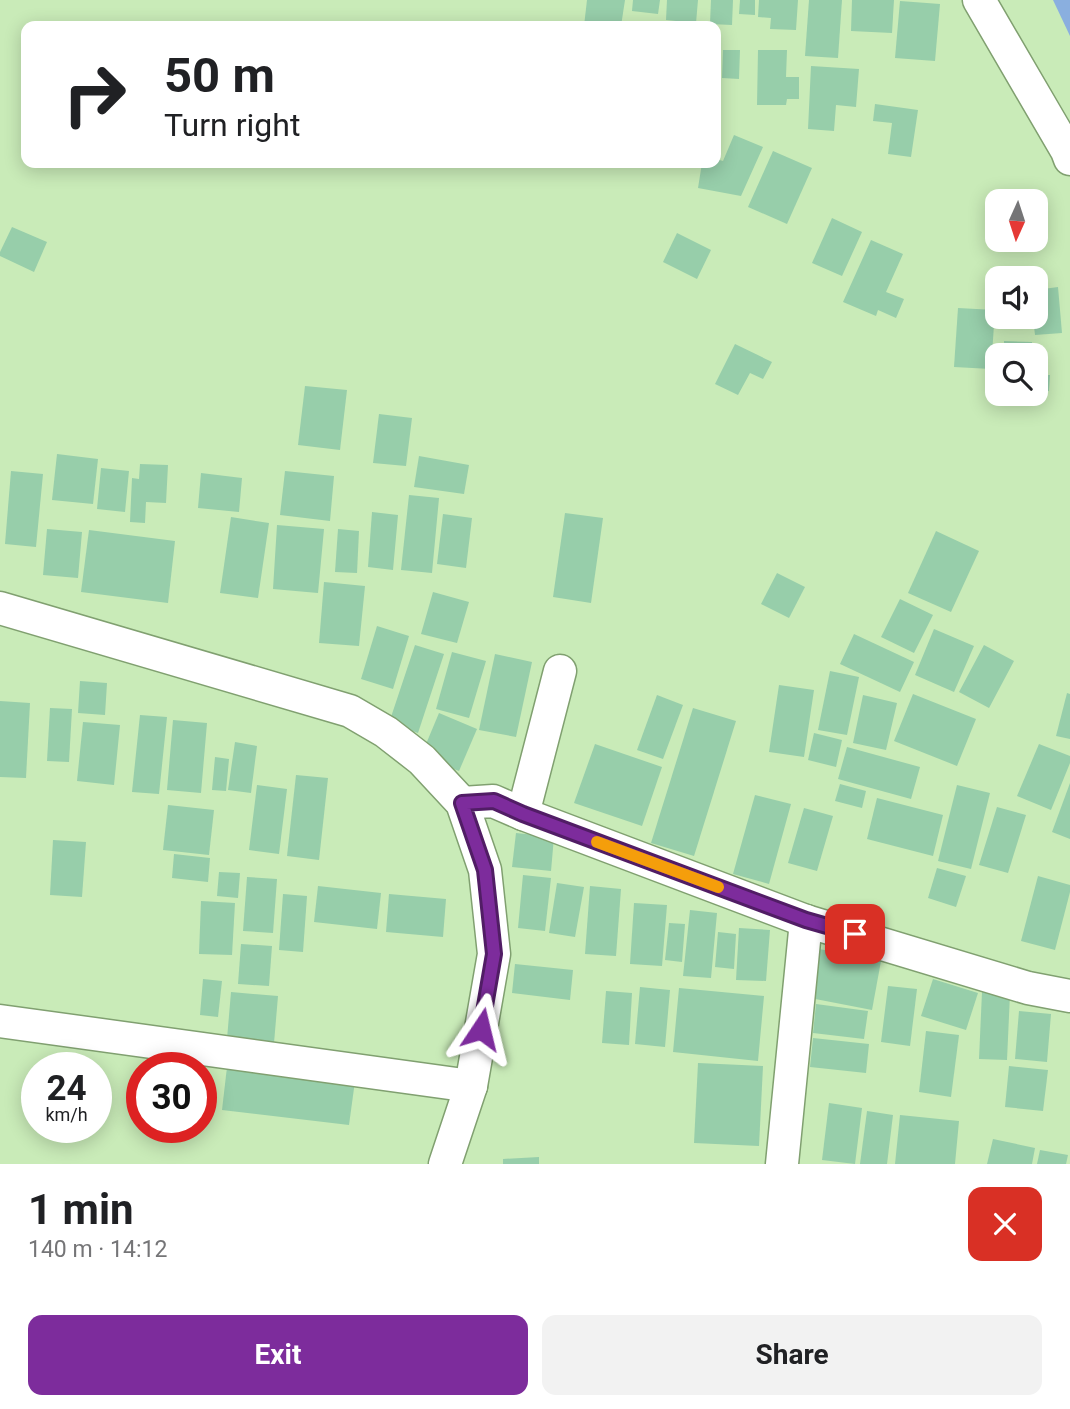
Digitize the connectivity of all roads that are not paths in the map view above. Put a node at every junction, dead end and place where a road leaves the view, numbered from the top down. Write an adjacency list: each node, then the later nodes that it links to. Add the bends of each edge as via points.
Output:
1 (979, 0): 2 (street)
2 (1070, 159)
3 (0, 608): 5 (street, via 351,711 422,760)
4 (560, 671): 6 (street)
5 (462, 803): 6 (street, via 494,801); 10 (street, via 485,870 494,954)
6 (523, 814): 7 (street)
7 (806, 920): 8 (street, via 1028,988); 12 (street)
8 (1070, 996)
9 (0, 1021): 10 (street)
10 (450, 1083): 11 (street)
11 (446, 1164)
12 (782, 1164)

